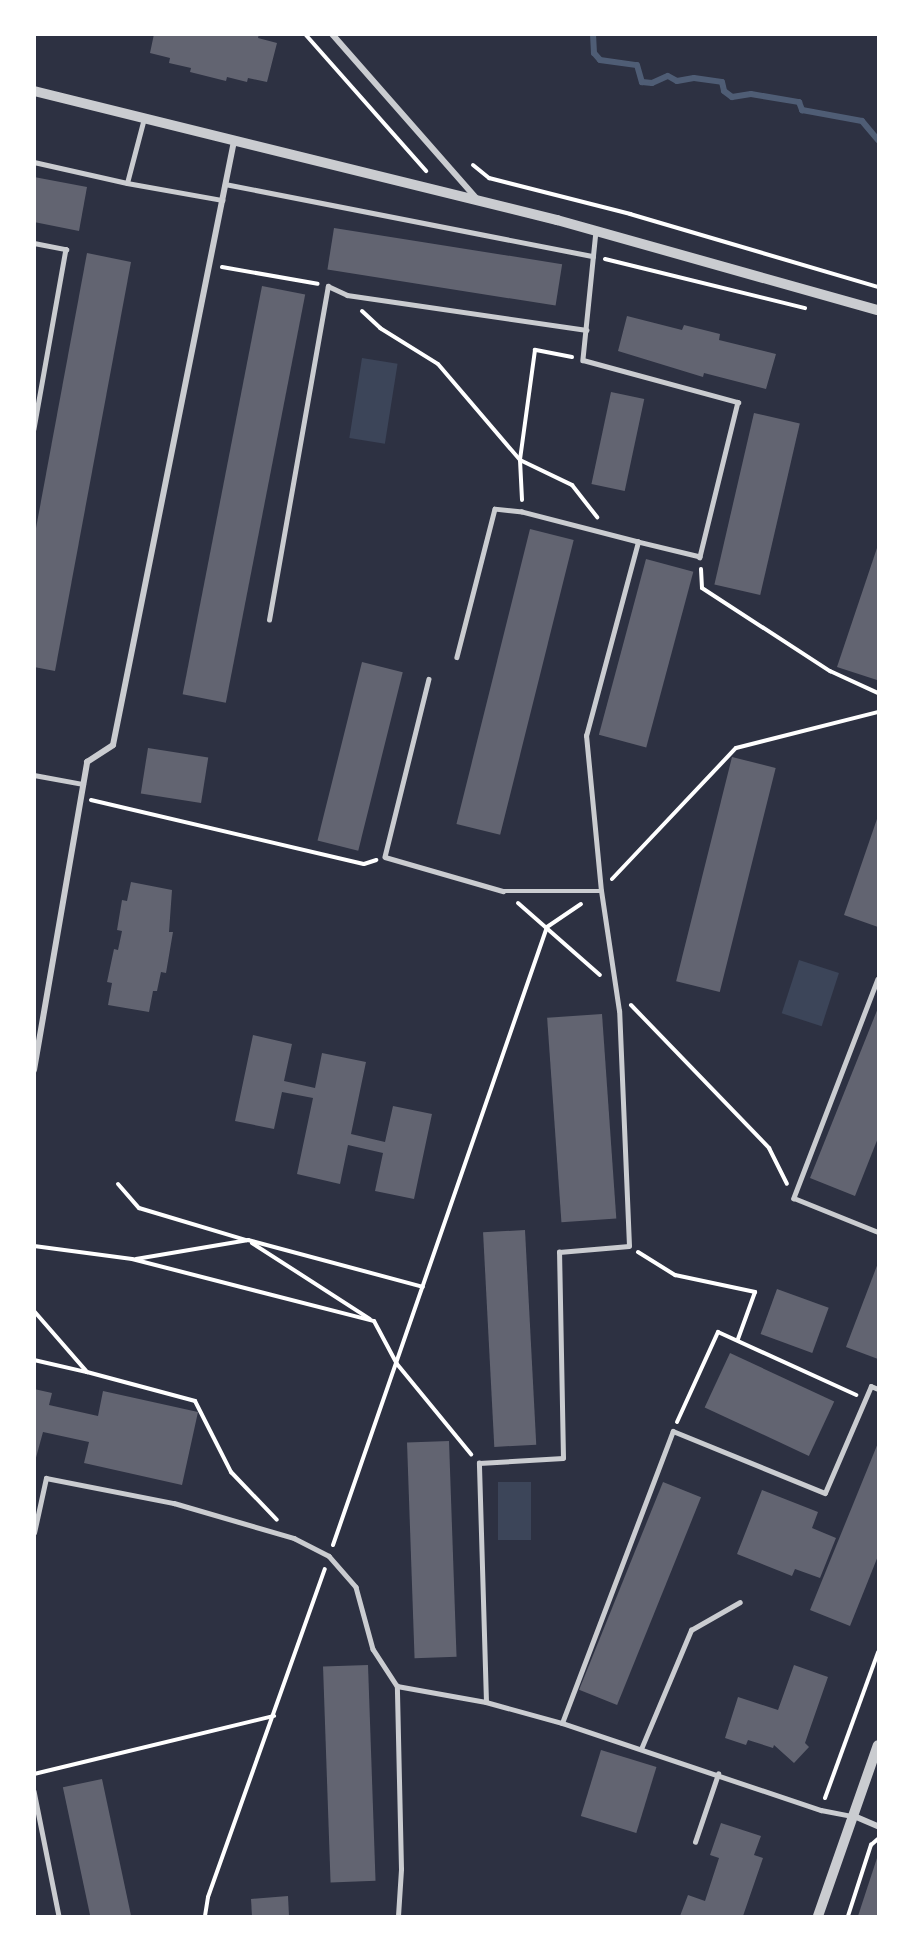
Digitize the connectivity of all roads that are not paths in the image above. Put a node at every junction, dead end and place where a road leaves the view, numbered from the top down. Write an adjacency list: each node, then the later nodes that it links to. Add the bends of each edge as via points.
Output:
1 (332, 34): 9 (street)
2 (34, 91): 3 (street)
3 (144, 118): 4 (street); 6 (lane)
4 (234, 141): 7 (street); 9 (street)
5 (34, 162): 6 (lane)
6 (127, 183): 8 (lane)
7 (225, 184): 8 (street); 12 (lane)
8 (222, 200): 21 (street, via 113,745 87,762)
9 (478, 200): 10 (street)
10 (596, 231): 12 (lane); 13 (street)
11 (34, 243): 15 (lane, via 66,249)
12 (592, 256): 14 (lane)
13 (879, 310)
14 (586, 330): 16 (lane, via 584,360 738,402 700,557); 17 (lane, via 347,295 328,286)
15 (34, 429)
16 (638, 542): 18 (lane, via 522,512 495,509); 22 (lane, via 586,736)
17 (269, 620)
18 (457, 657)
19 (429, 679): 22 (lane, via 385,857 503,891)
20 (34, 775): 21 (lane)
21 (83, 784): 24 (street)
22 (601, 891): 30 (lane, via 615,988 629,1246 559,1252 563,1458 479,1464)
23 (879, 979): 25 (lane, via 794,1198)
24 (34, 1070)
25 (879, 1233)
26 (879, 1389): 31 (lane, via 871,1386 825,1493 673,1431)
27 (34, 1533): 29 (lane, via 46,1478 174,1503 294,1538 329,1556 356,1587 373,1649)
28 (740, 1602): 33 (lane, via 691,1630)
29 (397, 1686): 30 (lane); 40 (lane, via 401,1869)
30 (486, 1702): 31 (lane)
31 (562, 1723): 33 (lane)
32 (879, 1745): 36 (street)
33 (641, 1749): 34 (lane)
34 (718, 1774): 36 (lane, via 821,1810); 38 (lane)
35 (34, 1791): 39 (lane)
36 (854, 1816): 37 (street); 41 (street)
37 (879, 1826)
38 (695, 1842)
39 (59, 1917)
40 (398, 1917)
41 (818, 1917)

